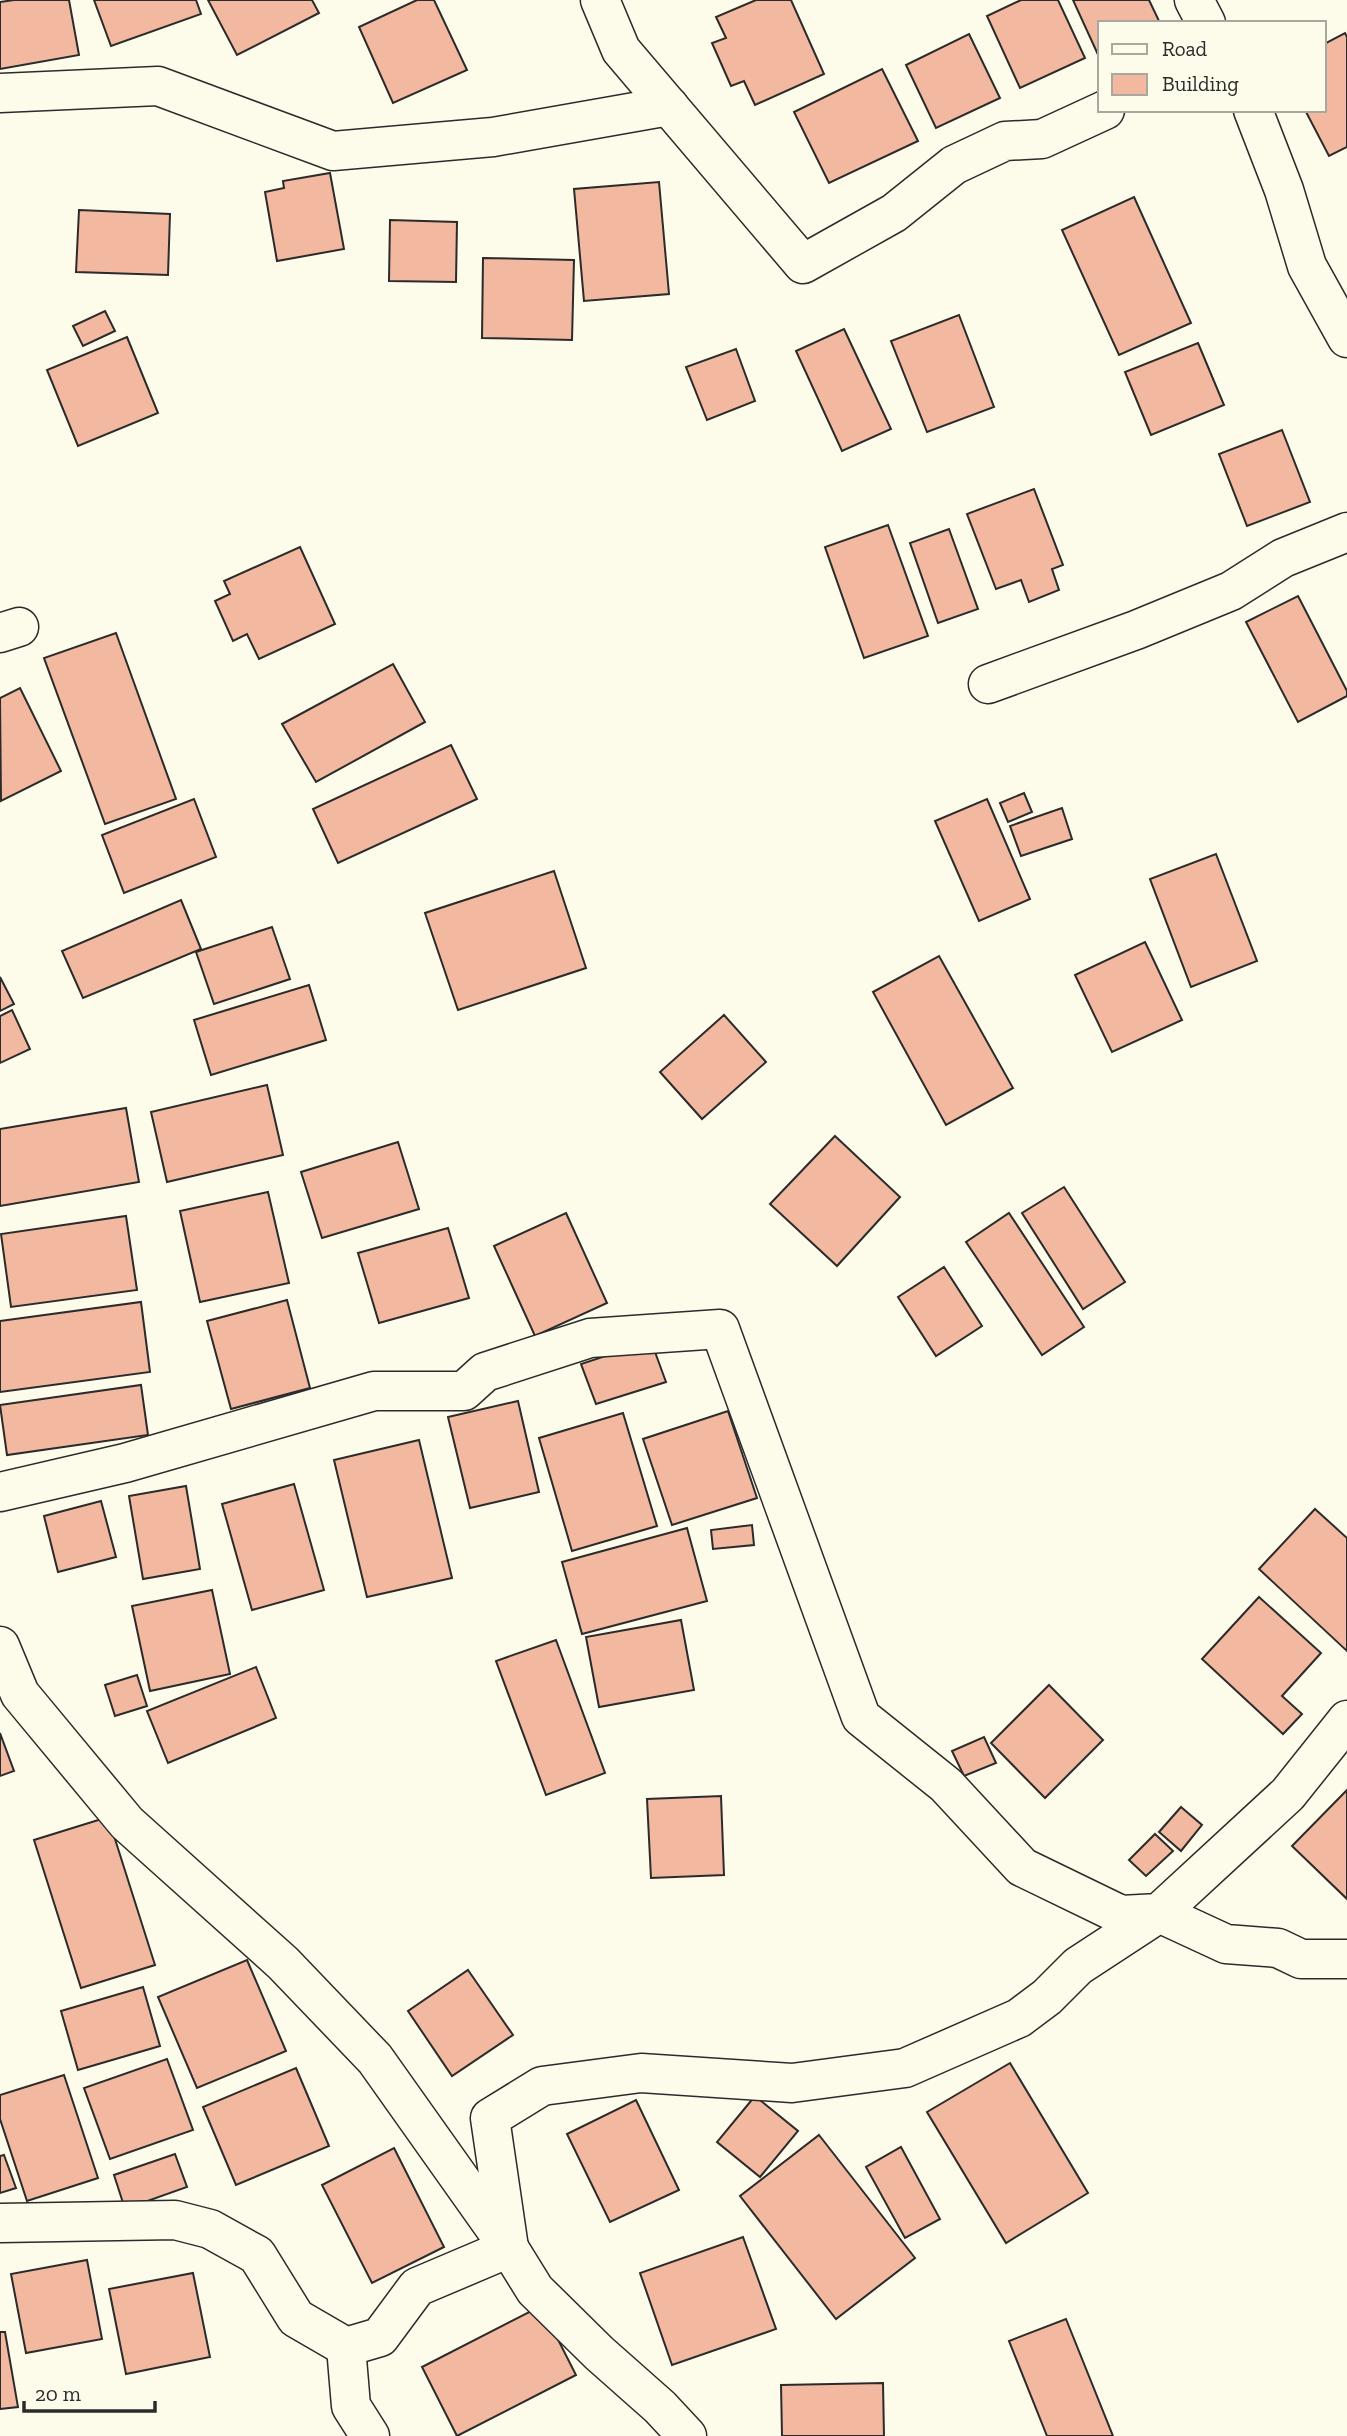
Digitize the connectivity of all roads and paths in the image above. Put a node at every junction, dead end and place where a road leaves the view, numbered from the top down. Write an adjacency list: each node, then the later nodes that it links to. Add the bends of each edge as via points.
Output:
1 (600, 0): 5 (street, via 621,50)
2 (1194, 0): 3 (street)
3 (1205, 21)
4 (0, 93): 5 (street, via 158,86 333,151 494,137)
5 (669, 106): 6 (street, via 803,264 894,213 954,164 1004,141 1042,139)
6 (1101, 112)
7 (1254, 112): 8 (street, via 1307,266)
8 (1347, 338)
9 (1347, 532): 10 (street, via 1283,558 1231,591)
10 (988, 684)
11 (0, 1492): 14 (street, via 125,1463 374,1391 464,1391 485,1372 590,1338 720,1329 861,1717 946,1784 1022,1867 1121,1915)
12 (0, 1646): 17 (street, via 20,1694 127,1823 283,1963 375,2059)
13 (1347, 1720): 14 (street, via 1288,1794)
14 (1159, 1913): 15 (street, via 1226,1944 1278,1948 1301,1959); 17 (street, via 1078,1966 1019,2018 905,2068 792,2083 641,2073 542,2087 490,2118)
15 (1347, 1959)
16 (0, 2223): 18 (street, via 175,2220 210,2229 257,2255 296,2318)
17 (509, 2248): 18 (street, via 417,2287 380,2337); 20 (street, via 534,2290)
18 (346, 2347): 19 (street, via 351,2406)
19 (370, 2436)
20 (687, 2436)

